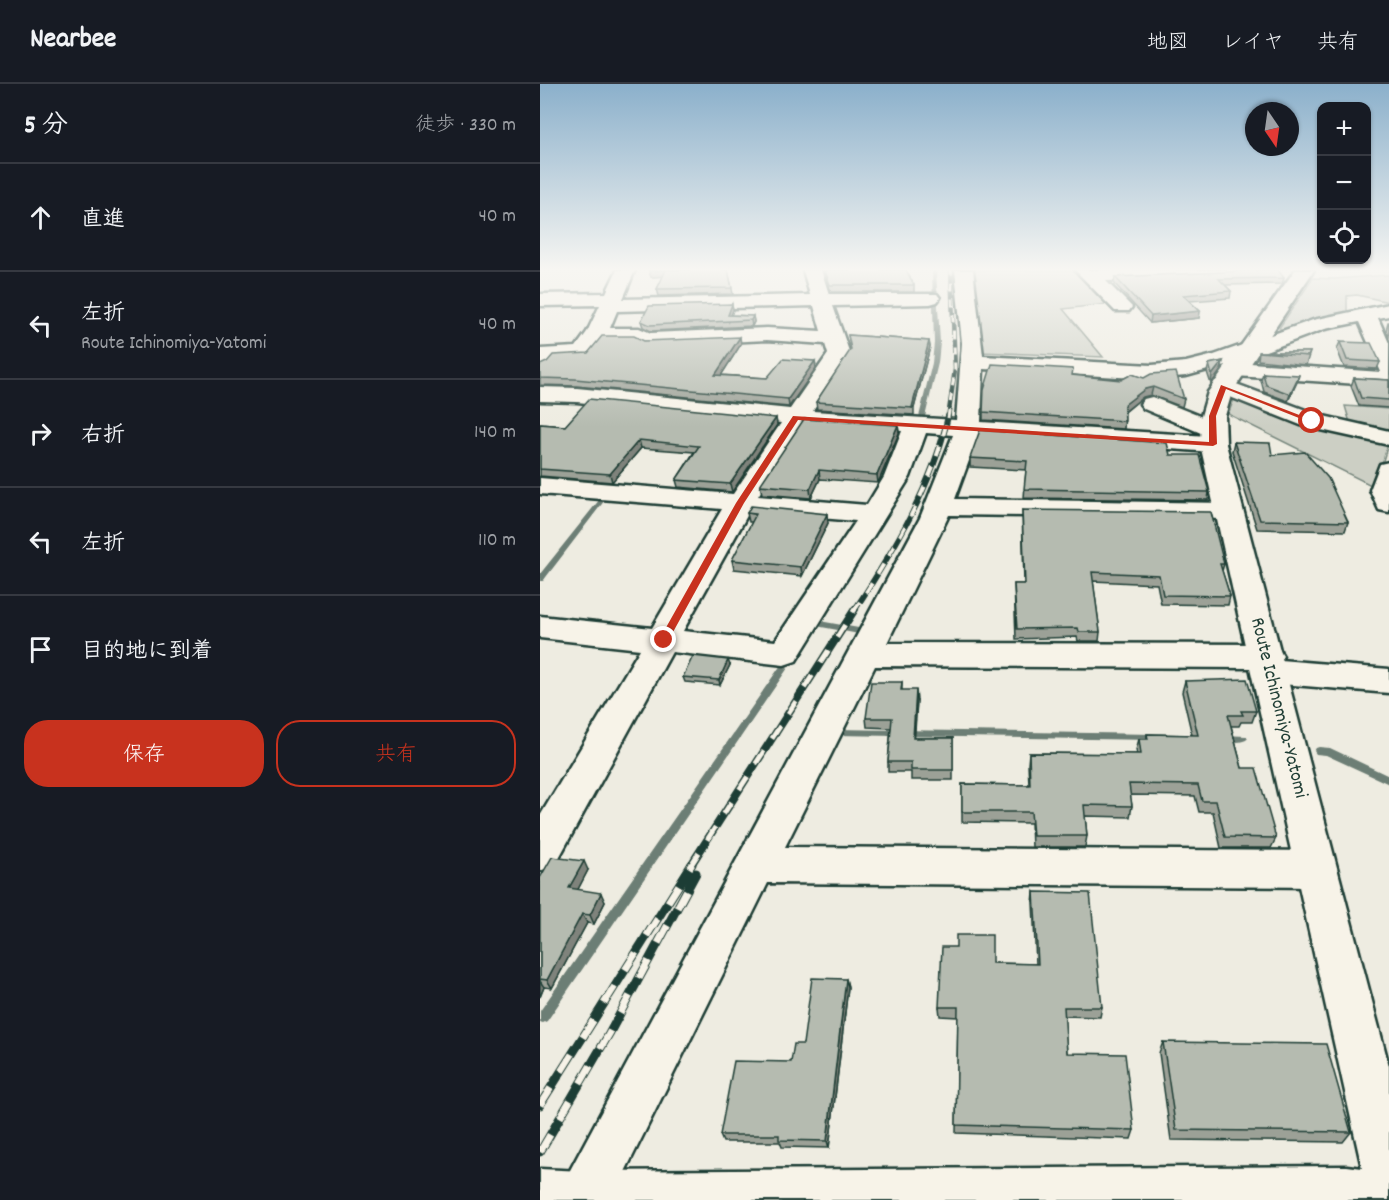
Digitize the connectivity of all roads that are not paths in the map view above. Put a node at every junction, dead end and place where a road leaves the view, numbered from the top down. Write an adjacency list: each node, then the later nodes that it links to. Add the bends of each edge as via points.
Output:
1 (603, 322): 7 (street)
2 (830, 322): 8 (street)
3 (970, 322): 11 (street)
4 (1269, 322): 9 (street, Route Ichinomiya-Yatomi)
5 (1330, 322): 9 (street)
6 (1369, 322): 12 (street)
7 (597, 334): 8 (street, via 639,334 646,340 766,334); 10 (street, via 582,353)
8 (834, 338): 17 (street, via 839,354)
9 (1252, 349): 11 (street, via 1186,369 1152,372); 13 (street, Route Ichinomiya-Yatomi)
10 (543, 357)
11 (972, 362): 19 (street)
12 (1389, 367)
13 (1229, 378): 14 (street); 20 (street, Route Ichinomiya-Yatomi, via 1213,416); 21 (street, via 1312,421)
14 (1389, 380)
15 (540, 394): 17 (street)
16 (1152, 404): 20 (street)
17 (796, 417): 18 (street); 24 (street)
18 (916, 426): 19 (street); 28 (street, via 897,477)
19 (968, 429): 20 (street); 26 (street)
20 (1213, 437): 27 (street, Route Ichinomiya-Yatomi)
21 (1389, 438)
22 (1389, 470): 25 (street, via 1383,490)
23 (540, 486): 24 (street)
24 (740, 503): 28 (street); 30 (street)
25 (1389, 504)
26 (939, 507): 27 (street); 31 (street)
27 (1229, 511): 32 (street, Route Ichinomiya-Yatomi)
28 (875, 514): 30 (street, via 784,653)
29 (540, 627): 30 (street)
30 (664, 640): 34 (street)
31 (864, 654): 32 (street); 35 (street)
32 (1268, 663): 33 (street); 36 (street, Route Ichinomiya-Yatomi)
33 (1389, 681)
34 (544, 840)
35 (754, 865): 36 (street); 38 (street)
36 (1317, 869): 37 (street, Route Ichinomiya-Yatomi)
37 (1389, 1169)
38 (568, 1198): 39 (street, via 1347,1193)
39 (1389, 1199)

